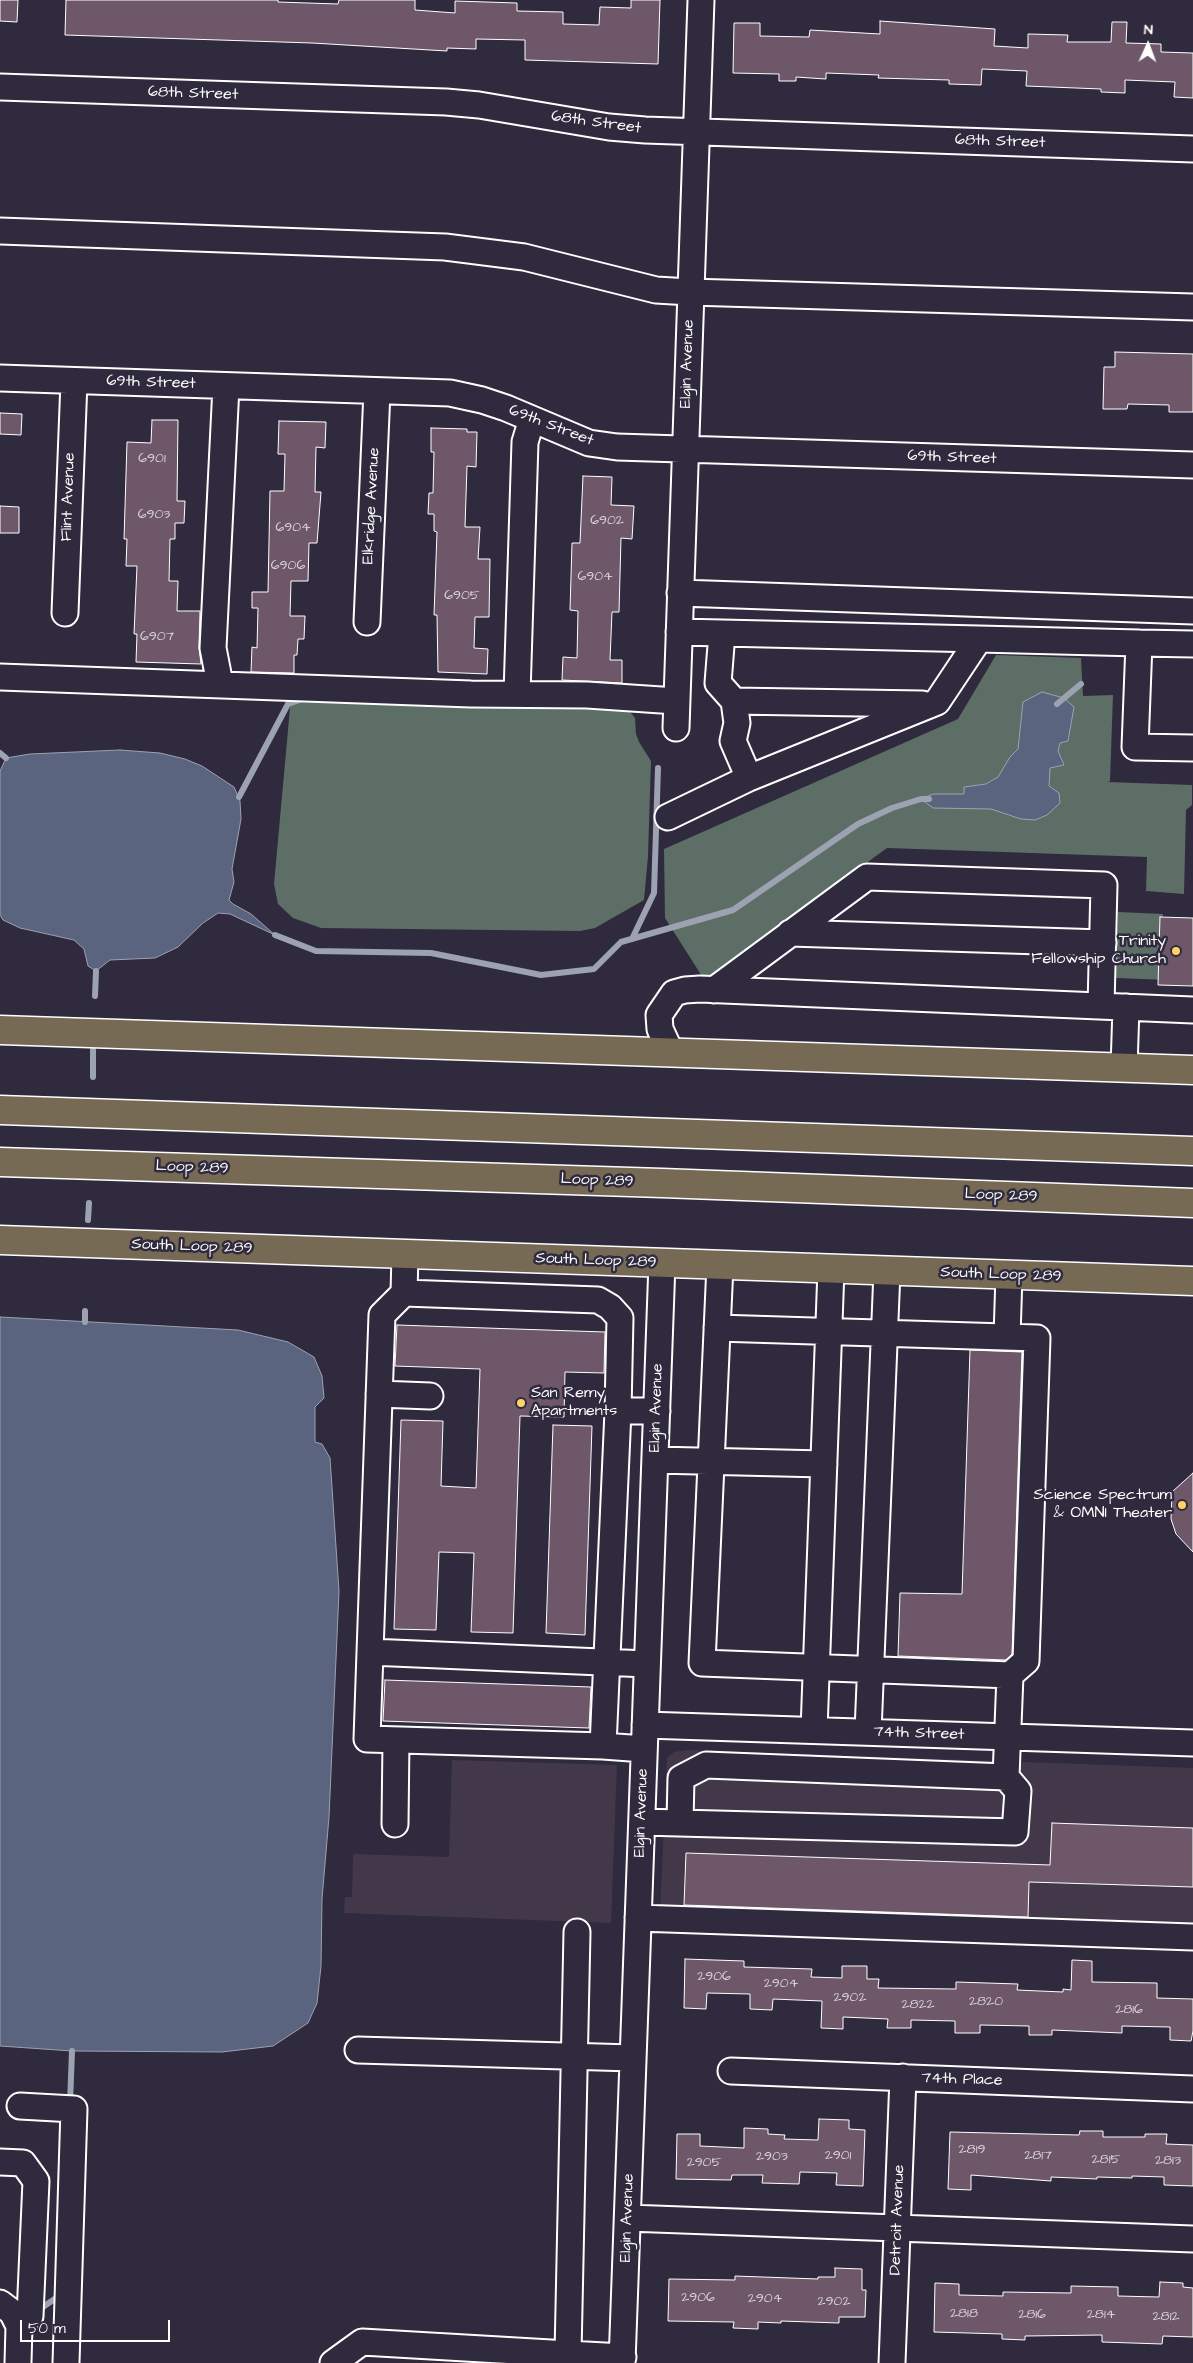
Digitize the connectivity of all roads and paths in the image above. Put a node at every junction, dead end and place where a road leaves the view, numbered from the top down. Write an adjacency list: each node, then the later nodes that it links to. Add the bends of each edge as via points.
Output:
1 (701, 0): 3 (street, Elgin Avenue)
2 (0, 87): 3 (street, 68th Street, via 446,102 609,128)
3 (696, 132): 4 (street, 68th Street); 6 (street, Elgin Avenue)
4 (1193, 148)
5 (0, 231): 6 (street, via 446,247 524,257 656,290)
6 (690, 292): 7 (street); 13 (street, Elgin Avenue)
7 (1193, 307)
8 (0, 378): 9 (street, 69th Street)
9 (74, 381): 10 (street, 69th Street); 17 (street, Flint Avenue)
10 (226, 386): 11 (street, 69th Street); 25 (street, via 213,648)
11 (378, 391): 12 (street, 69th Street, via 466,396); 18 (street, Elkridge Avenue)
12 (532, 419): 13 (street, 69th Street, via 589,443); 26 (street, via 525,442)
13 (686, 450): 14 (street, 69th Street); 15 (street, Elgin Avenue)
14 (1193, 465)
15 (680, 593): 16 (street); 19 (street, Elgin Avenue)
16 (1193, 611)
17 (64, 613)
18 (367, 622)
19 (679, 632): 20 (street); 27 (street, Elgin Avenue)
20 (722, 633): 21 (street); 28 (street, via 718,683)
21 (980, 639): 22 (street); 29 (street)
22 (1139, 643): 23 (street); 31 (street, via 1135,747)
23 (1193, 644)
24 (0, 677): 25 (street)
25 (220, 684): 26 (street)
26 (516, 694): 27 (street)
27 (676, 701): 30 (street, Elgin Avenue)
28 (734, 701): 29 (street); 32 (street, via 737,723 733,741)
29 (934, 704): 32 (street)
30 (676, 728)
31 (1193, 748)
32 (749, 778): 33 (street)
33 (668, 817)
34 (790, 933): 35 (street); 35 (street, via 867,877 1104,884); 36 (street)
35 (1102, 943): 37 (street)
36 (714, 990): 37 (street); 41 (street, via 685,990 674,993 665,1003 659,1015 660,1029)
37 (1101, 1006): 38 (street)
38 (1126, 1007): 39 (street); 42 (street)
39 (1193, 1010)
40 (0, 1030): 41 (main road)
41 (671, 1053): 42 (main road)
42 (1124, 1068): 43 (main road)
43 (1193, 1070)
44 (0, 1110): 45 (main road)
45 (1193, 1151)
46 (8, 1163): 47 (main road, Loop 289, via 652,1182)
47 (1193, 1203)
48 (0, 1240): 49 (main road, South Loop 289)
49 (405, 1254): 50 (main road, South Loop 289); 56 (street)
50 (662, 1263): 51 (main road, South Loop 289); 64 (street, Elgin Avenue)
51 (720, 1265): 52 (main road, South Loop 289); 57 (street)
52 (831, 1269): 53 (main road, South Loop 289); 58 (street)
53 (887, 1271): 54 (main road, South Loop 289); 59 (street)
54 (1009, 1275): 55 (main road, South Loop 289); 60 (street)
55 (1193, 1282)
56 (404, 1293): 61 (street, via 382,1315); 63 (street, via 598,1300 620,1318)
57 (717, 1328): 58 (street); 66 (street)
58 (829, 1332): 59 (street); 67 (street)
59 (885, 1332): 60 (street); 72 (street)
60 (1007, 1337): 73 (street, via 1037,1338 1026,1661)
61 (379, 1394): 62 (street); 68 (street)
62 (430, 1396)
63 (618, 1411): 64 (street); 69 (street)
64 (656, 1411): 65 (street, Elgin Avenue)
65 (655, 1460): 66 (street); 70 (street, Elgin Avenue)
66 (711, 1461): 67 (street); 71 (street, via 702,1663)
67 (824, 1464): 71 (street)
68 (370, 1652): 69 (street); 79 (street, 74th Street, via 367,1739)
69 (608, 1662): 70 (street); 81 (street)
70 (647, 1664): 77 (street, Elgin Avenue)
71 (817, 1666): 72 (street); 75 (street)
72 (871, 1668): 73 (street); 76 (street)
73 (1010, 1675): 78 (street)
74 (708, 1727): 75 (street, 74th Street); 77 (street, 74th Street); 82 (street)
75 (814, 1730): 76 (street, 74th Street)
76 (868, 1732): 78 (street, 74th Street)
77 (645, 1737): 81 (street, 74th Street); 84 (street, Elgin Avenue)
78 (1008, 1737): 80 (street, 74th Street); 83 (street)
79 (396, 1740): 81 (street, 74th Street); 86 (street)
80 (1193, 1743)
81 (603, 1746)
82 (706, 1765): 83 (street); 85 (street, via 681,1778)
83 (1006, 1777): 85 (street, via 1018,1791 1015,1832)
84 (642, 1822): 85 (street); 87 (street, Elgin Avenue)
85 (680, 1823)
86 (395, 1824)
87 (638, 1918): 89 (street); 92 (street, Elgin Avenue)
88 (577, 1932): 91 (street)
89 (1193, 1937)
90 (358, 2050): 91 (street)
91 (574, 2057): 92 (street); 103 (street)
92 (633, 2058): 98 (street, Elgin Avenue)
93 (731, 2071): 94 (street, 74th Place)
94 (903, 2077): 95 (street, 74th Place); 99 (street, Detroit Avenue)
95 (1193, 2089)
96 (20, 2106): 101 (street, via 74,2109)
97 (0, 2162): 102 (street, via 23,2163 36,2181)
98 (628, 2218): 99 (street); 104 (street, Elgin Avenue)
99 (898, 2228): 100 (street); 108 (street, Detroit Avenue)
100 (1193, 2239)
101 (68, 2305): 102 (street); 106 (street)
102 (15, 2314): 105 (street)
103 (568, 2354): 104 (street); 107 (street, via 362,2342)
104 (623, 2360)
105 (18, 2363)
106 (66, 2363)
107 (333, 2363)
108 (892, 2363)

